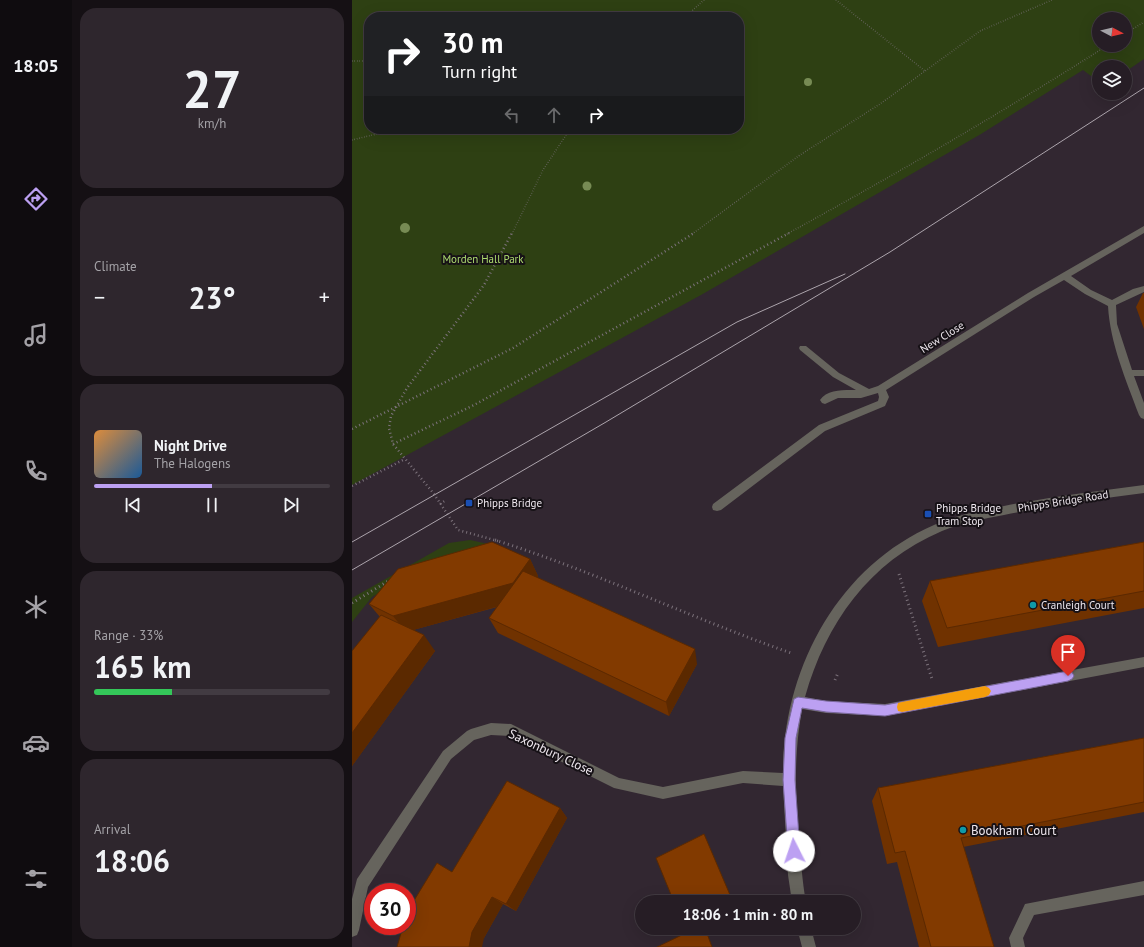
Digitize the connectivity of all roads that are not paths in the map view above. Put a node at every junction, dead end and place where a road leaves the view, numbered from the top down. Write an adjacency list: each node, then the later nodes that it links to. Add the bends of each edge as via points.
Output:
1 (1144, 229): 2 (street, New Close)
2 (1064, 276): 4 (street); 8 (street, New Close)
3 (1144, 289): 4 (street)
4 (1112, 304): 6 (street, via 1113,324)
5 (803, 348): 9 (street, via 836,375)
6 (1128, 373): 7 (street); 11 (street)
7 (1144, 373)
8 (881, 389): 9 (street, New Close); 13 (street, via 884,397 882,403 822,428)
9 (867, 392): 10 (street, New Close, via 837,394)
10 (825, 400)
11 (1144, 415)
12 (1144, 489): 15 (street, Phipps Bridge Road, via 1044,502 965,518 930,531 897,548 864,576 833,614 810,660)
13 (717, 507)
14 (1144, 662): 15 (street, via 885,710 826,707)
15 (798, 702): 16 (street, Phipps Bridge Road, via 791,738)
16 (789, 780): 17 (street, Saxonbury Close, via 743,777 663,793 618,784 511,730 491,729 472,735 447,755); 19 (street, Phipps Bridge Road)
17 (357, 887): 20 (street, Saxonbury Close)
18 (1144, 888): 23 (street, via 1030,909 1016,938)
19 (797, 895)
20 (352, 930)
21 (806, 935): 22 (street)
22 (809, 947)
23 (1018, 947)

